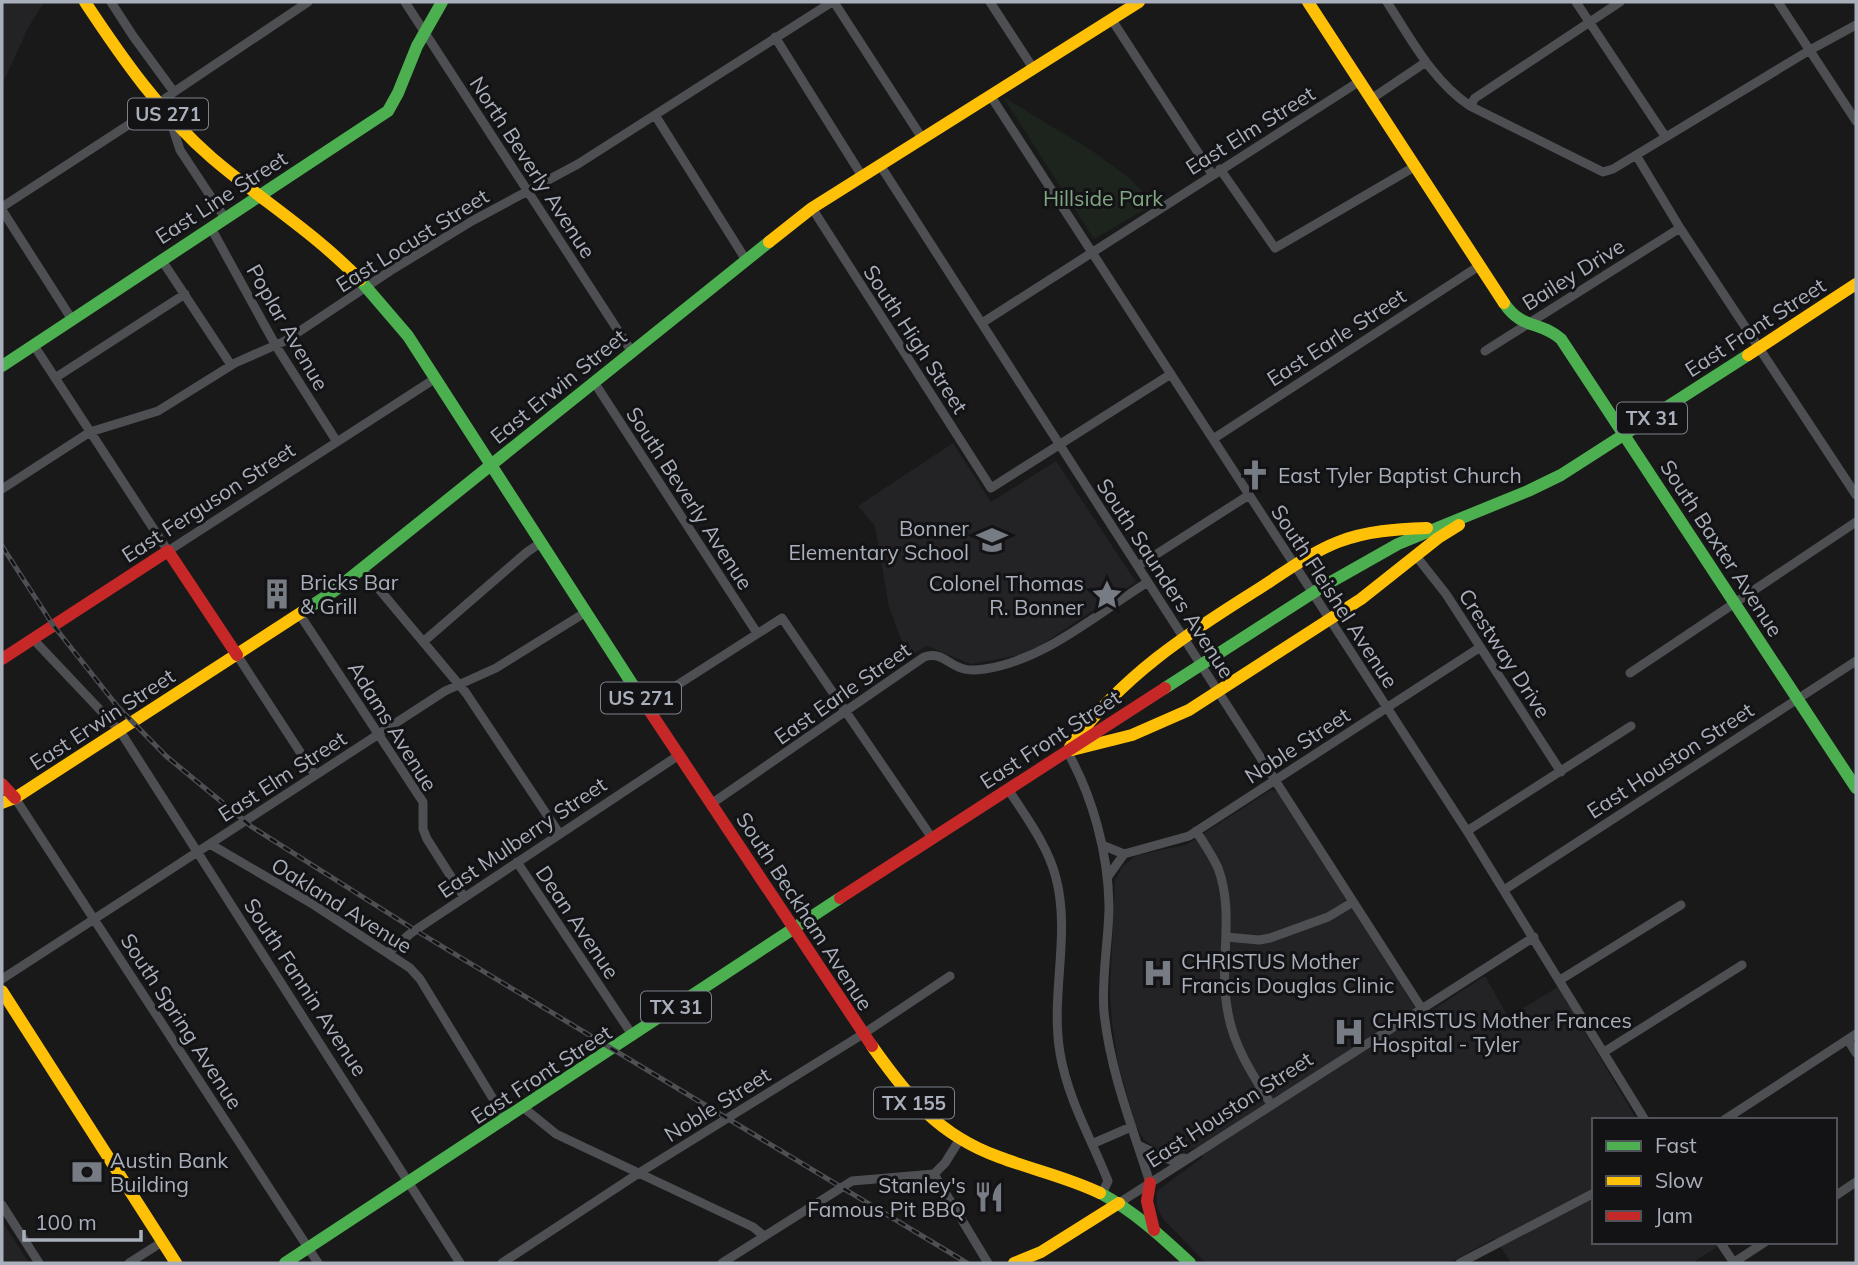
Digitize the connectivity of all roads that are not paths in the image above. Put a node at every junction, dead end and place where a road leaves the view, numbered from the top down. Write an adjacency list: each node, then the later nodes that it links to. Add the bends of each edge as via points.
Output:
1 (85, 2): 26 (main road, US 271)
2 (111, 2): 23 (street)
3 (309, 2): 23 (street)
4 (405, 2): 17 (street, North Beverly Avenue)
5 (442, 2): 17 (main road, East Line Street)
6 (833, 2): 18 (street, East Locust Street); 32 (street)
7 (990, 2): 21 (street)
8 (1139, 2): 14 (main road, East Erwin Street)
9 (1308, 2): 22 (main road, South Baxter Avenue)
10 (1387, 2): 20 (street)
11 (1576, 2): 15 (street)
12 (1620, 2): 15 (street)
13 (1778, 2): 19 (street)
14 (1112, 20): 21 (main road, East Erwin Street); 36 (street)
15 (1590, 22): 27 (street, via 1475,98); 31 (street)
16 (1856, 25): 19 (street)
17 (424, 30): 38 (street, North Beverly Avenue); 39 (main road, East Line Street, via 388,111)
18 (775, 37): 29 (street, East Locust Street); 37 (street)
19 (1810, 50): 30 (street); 31 (street)
20 (1426, 62): 25 (street); 27 (street, via 1442,83)
21 (1033, 68): 24 (main road, East Erwin Street)
22 (1360, 81): 25 (main road, South Baxter Avenue); 36 (street, East Elm Street)
23 (174, 92): 26 (street)
24 (990, 95): 32 (main road, East Erwin Street); 45 (street, South Fleishel Avenue)
25 (1371, 99): 35 (main road, South Baxter Avenue)
26 (159, 103): 28 (main road, US 271); 40 (street)
27 (1470, 106): 33 (street, via 1603,172)
28 (168, 114): 39 (main road, US 271, via 208,154); 42 (street, via 180,150)
29 (655, 115): 38 (street, East Locust Street); 47 (street)
30 (1856, 121)
31 (1665, 136): 33 (street)
32 (922, 138): 34 (main road, East Erwin Street)
33 (1636, 155): 44 (street)
34 (880, 165): 37 (main road, East Erwin Street); 53 (street, South Saunders Avenue)
35 (1414, 166): 36 (street, via 1275,248); 48 (main road, South Baxter Avenue)
36 (1216, 171): 45 (street, East Elm Street)
37 (862, 176): 41 (main road, East Erwin Street)
38 (527, 191): 50 (street, East Locust Street); 59 (street, North Beverly Avenue)
39 (260, 195): 42 (main road, East Line Street); 50 (main road, US 271, via 329,249)
40 (2, 208): 52 (street)
41 (812, 208): 47 (main road, East Erwin Street); 70 (street, South High Street, via 991,488)
42 (225, 218): 43 (main road, East Line Street)
43 (211, 228): 46 (main road, East Line Street); 56 (street, Poplar Avenue)
44 (1680, 228): 54 (street, Bailey Drive); 57 (street)
45 (1092, 253): 53 (street, East Elm Street); 62 (street, South Fleishel Avenue)
46 (161, 259): 51 (street); 52 (main road, East Line Street)
47 (746, 260): 59 (main road, East Erwin Street)
48 (1479, 266): 54 (main road, South Baxter Avenue, via 1514,317); 68 (street, East Earle Street)
49 (1856, 284): 57 (main road, East Front Street / TX 31)
50 (367, 286): 56 (street, East Locust Street); 63 (main road, US 271)
51 (185, 294): 60 (street); 64 (street)
52 (71, 318): 55 (main road, East Line Street)
53 (982, 323): 70 (street, South Saunders Avenue)
54 (1526, 324): 58 (street, Bailey Drive); 67 (main road, South Baxter Avenue, via 1542,326 1558,336)
55 (33, 344): 61 (main road, East Line Street); 64 (street)
56 (276, 346): 60 (street, East Locust Street); 69 (street, Poplar Avenue)
57 (1759, 347): 67 (main road, East Front Street / TX 31); 72 (street)
58 (1485, 351)
59 (632, 352): 65 (main road, East Erwin Street)
60 (231, 365): 66 (street, East Locust Street, via 158,411)
61 (2, 366)
62 (1171, 374): 68 (street, South Fleishel Avenue); 70 (street)
63 (436, 377): 69 (street, East Ferguson Street); 71 (main road, US 271)
64 (55, 378): 66 (street)
65 (594, 382): 71 (main road, East Erwin Street); 90 (street, South Beverly Avenue)
66 (90, 432): 73 (street, East Locust Street); 80 (street)
67 (1626, 435): 76 (main road, East Front Street / TX 31, via 1552,479); 86 (main road, South Baxter Avenue)
68 (1213, 439): 74 (street, South Fleishel Avenue)
69 (337, 442): 80 (street, East Ferguson Street)
70 (1060, 445): 82 (street, South Saunders Avenue)
71 (492, 464): 79 (main road, South Beckham Avenue / US 271); 83 (main road, East Erwin Street)
72 (1853, 481): 75 (street)
73 (2, 489)
74 (1249, 495): 82 (street); 84 (street, South Fleishel Avenue)
75 (1856, 495)
76 (1490, 507): 78 (main road, East Front Street / TX 31); 81 (main road)
77 (1856, 522): 86 (street)
78 (1434, 528): 84 (main road, via 1394,529 1345,539 1323,548); 108 (main road, East Front Street / TX 31, via 1322,587)
79 (542, 542): 87 (main road, South Beckham Avenue / US 271); 92 (street)
80 (168, 551): 91 (main road, East Ferguson Street); 95 (main road)
81 (1416, 556): 89 (main road, via 1377,587); 94 (street, Crestway Drive)
82 (1138, 566): 85 (street, South Saunders Avenue)
83 (363, 569): 88 (main road, East Erwin Street); 92 (street)
84 (1298, 571): 89 (street, South Fleishel Avenue); 93 (main road)
85 (1147, 582): 93 (street, South Saunders Avenue); 104 (street, East Earle Street, via 1027,657 970,670 929,655)
86 (1734, 603): 98 (street); 101 (main road, South Baxter Avenue)
87 (586, 612): 99 (street, East Elm Street, via 496,668); 102 (main road, South Beckham Avenue / US 271)
88 (300, 615): 95 (main road, East Erwin Street); 107 (street, Adams Avenue)
89 (1326, 615): 100 (main road); 103 (street, South Fleishel Avenue)
90 (757, 634): 102 (street); 104 (street, via 782,618)
91 (33, 639): 96 (main road, East Ferguson Street); 106 (street, South Fannin Avenue)
92 (424, 642): 99 (street)
93 (1187, 643): 100 (street, South Saunders Avenue); 108 (main road, via 1150,661 1086,722)
94 (1479, 648): 103 (street, Noble Street); 110 (street, Crestway Drive)
95 (237, 655): 106 (main road, East Erwin Street); 111 (street)
96 (2, 659)
97 (1856, 662): 101 (street, East Houston Street)
98 (1630, 673)
99 (458, 684): 107 (street, East Elm Street); 121 (street)
100 (1215, 687): 108 (main road, via 1167,721 1103,745); 112 (street, South Saunders Avenue)
101 (1797, 699): 114 (main road, South Baxter Avenue); 129 (street, East Houston Street)
102 (646, 705): 109 (main road, South Beckham Avenue / US 271)
103 (1387, 708): 112 (street, Noble Street); 120 (street, South Fleishel Avenue)
104 (846, 713): 118 (street, East Earle Street); 122 (street)
105 (1631, 726): 110 (street)
106 (120, 732): 116 (main road, East Erwin Street); 125 (street, South Fannin Avenue)
107 (379, 734): 111 (street, East Elm Street); 130 (street, Adams Avenue, via 423,802 427,839)
108 (1067, 751): 115 (main road, East Front Street / TX 31); 124 (street)
109 (679, 755): 118 (main road, South Beckham Avenue / US 271); 121 (street, East Mulberry Street)
110 (1561, 772): 120 (street)
111 (315, 775): 123 (street, East Elm Street)
112 (1275, 780): 119 (street, Noble Street); 131 (street, South Saunders Avenue)
113 (2, 783): 116 (main road)
114 (1856, 788)
115 (1008, 789): 122 (main road, East Front Street / TX 31); 156 (street, via 1042,844 1056,877 1061,925 1059,1051 1070,1094 1087,1137)
116 (15, 798): 117 (main road, East Erwin Street); 133 (street, South Spring Avenue)
117 (2, 803)
118 (711, 804): 134 (main road, South Beckham Avenue / US 271)
119 (1196, 831): 126 (street, Noble Street); 135 (street, via 1221,877)
120 (1467, 831): 129 (street, South Fleishel Avenue)
121 (559, 833): 127 (street, East Mulberry Street)
122 (932, 838): 134 (main road, East Front Street / TX 31)
123 (210, 844): 125 (street, East Elm Street); 137 (street, Oakland Avenue)
124 (1102, 845): 126 (street); 128 (street)
125 (198, 851): 133 (street, East Elm Street); 161 (street, South Fannin Avenue)
126 (1125, 854): 128 (street)
127 (517, 862): 130 (street, East Mulberry Street); 145 (street, Dean Avenue)
128 (1107, 878): 154 (street, via 1104,1010 1112,1064)
129 (1504, 890): 136 (street, South Fleishel Avenue)
130 (464, 897): 137 (street, East Mulberry Street)
131 (1353, 902): 135 (street, via 1270,938); 143 (street, South Saunders Avenue)
132 (1681, 905): 141 (street)
133 (95, 919): 140 (street, East Elm Street); 174 (street, South Spring Avenue)
134 (794, 929): 144 (main road, South Beckham Avenue / TX 155); 145 (main road, East Front Street / TX 31)
135 (1226, 937): 149 (street, via 1224,987 1230,1023 1248,1068)
136 (1534, 937): 141 (street, South Fleishel Avenue); 143 (street, East Houston Street)
137 (388, 953): 153 (street, Oakland Avenue, via 420,979)
138 (1742, 965): 147 (street)
139 (950, 976): 144 (street, Noble Street)
140 (2, 979)
141 (1560, 980): 147 (street, South Fleishel Avenue)
142 (2, 991): 171 (main road)
143 (1422, 1009): 149 (street, East Houston Street)
144 (863, 1034): 155 (main road, South Beckham Avenue / TX 155, via 915,1105); 159 (street, Noble Street)
145 (633, 1036): 150 (main road, East Front Street / TX 31)
146 (1852, 1037): 148 (street); 152 (street)
147 (1604, 1052): 151 (street, South Fleishel Avenue)
148 (1856, 1053)
149 (1272, 1104): 158 (street, East Houston Street)
150 (524, 1108): 153 (main road, East Front Street / TX 31); 159 (street, via 556,1134)
151 (1644, 1118)
152 (1727, 1118)
153 (506, 1119): 161 (main road, East Front Street / TX 31)
154 (1131, 1127): 156 (street); 157 (street)
155 (960, 1139): 160 (street); 164 (main road, South Beckham Avenue / TX 155)
156 (1094, 1143): 164 (street, via 1108,1181)
157 (1138, 1145): 158 (street, via 1170,1160); 163 (street)
158 (1189, 1157): 163 (street, East Houston Street)
159 (639, 1173): 170 (street); 181 (street, Noble Street)
160 (934, 1174): 170 (street, via 852,1181); 183 (street)
161 (410, 1182): 174 (main road, East Front Street / TX 31); 180 (street, South Fannin Avenue)
162 (1856, 1182): 166 (street)
163 (1150, 1183): 167 (street, East Houston Street); 169 (main road, via 1147,1201)
164 (1102, 1194): 167 (main road, South Beckham Avenue / TX 155)
165 (1592, 1194): 186 (street)
166 (1837, 1195)
167 (1119, 1203): 169 (main road, South Beckham Avenue / TX 155); 184 (main road, East Houston Street, via 1041,1252)
168 (2, 1205): 175 (street)
169 (1154, 1230): 185 (main road, South Beckham Avenue / TX 155)
170 (764, 1236): 182 (street)
171 (162, 1241): 176 (street); 177 (main road)
172 (1721, 1244): 187 (street)
173 (1762, 1244): 187 (street)
174 (308, 1248): 178 (main road, East Front Street / TX 31); 179 (street, South Spring Avenue)
175 (39, 1263)
176 (129, 1263)
177 (176, 1263)
178 (285, 1263)
179 (318, 1263)
180 (460, 1263)
181 (502, 1263)
182 (722, 1263)
183 (988, 1263)
184 (1014, 1263)
185 (1191, 1263)
186 (1460, 1263)
187 (1733, 1263)

